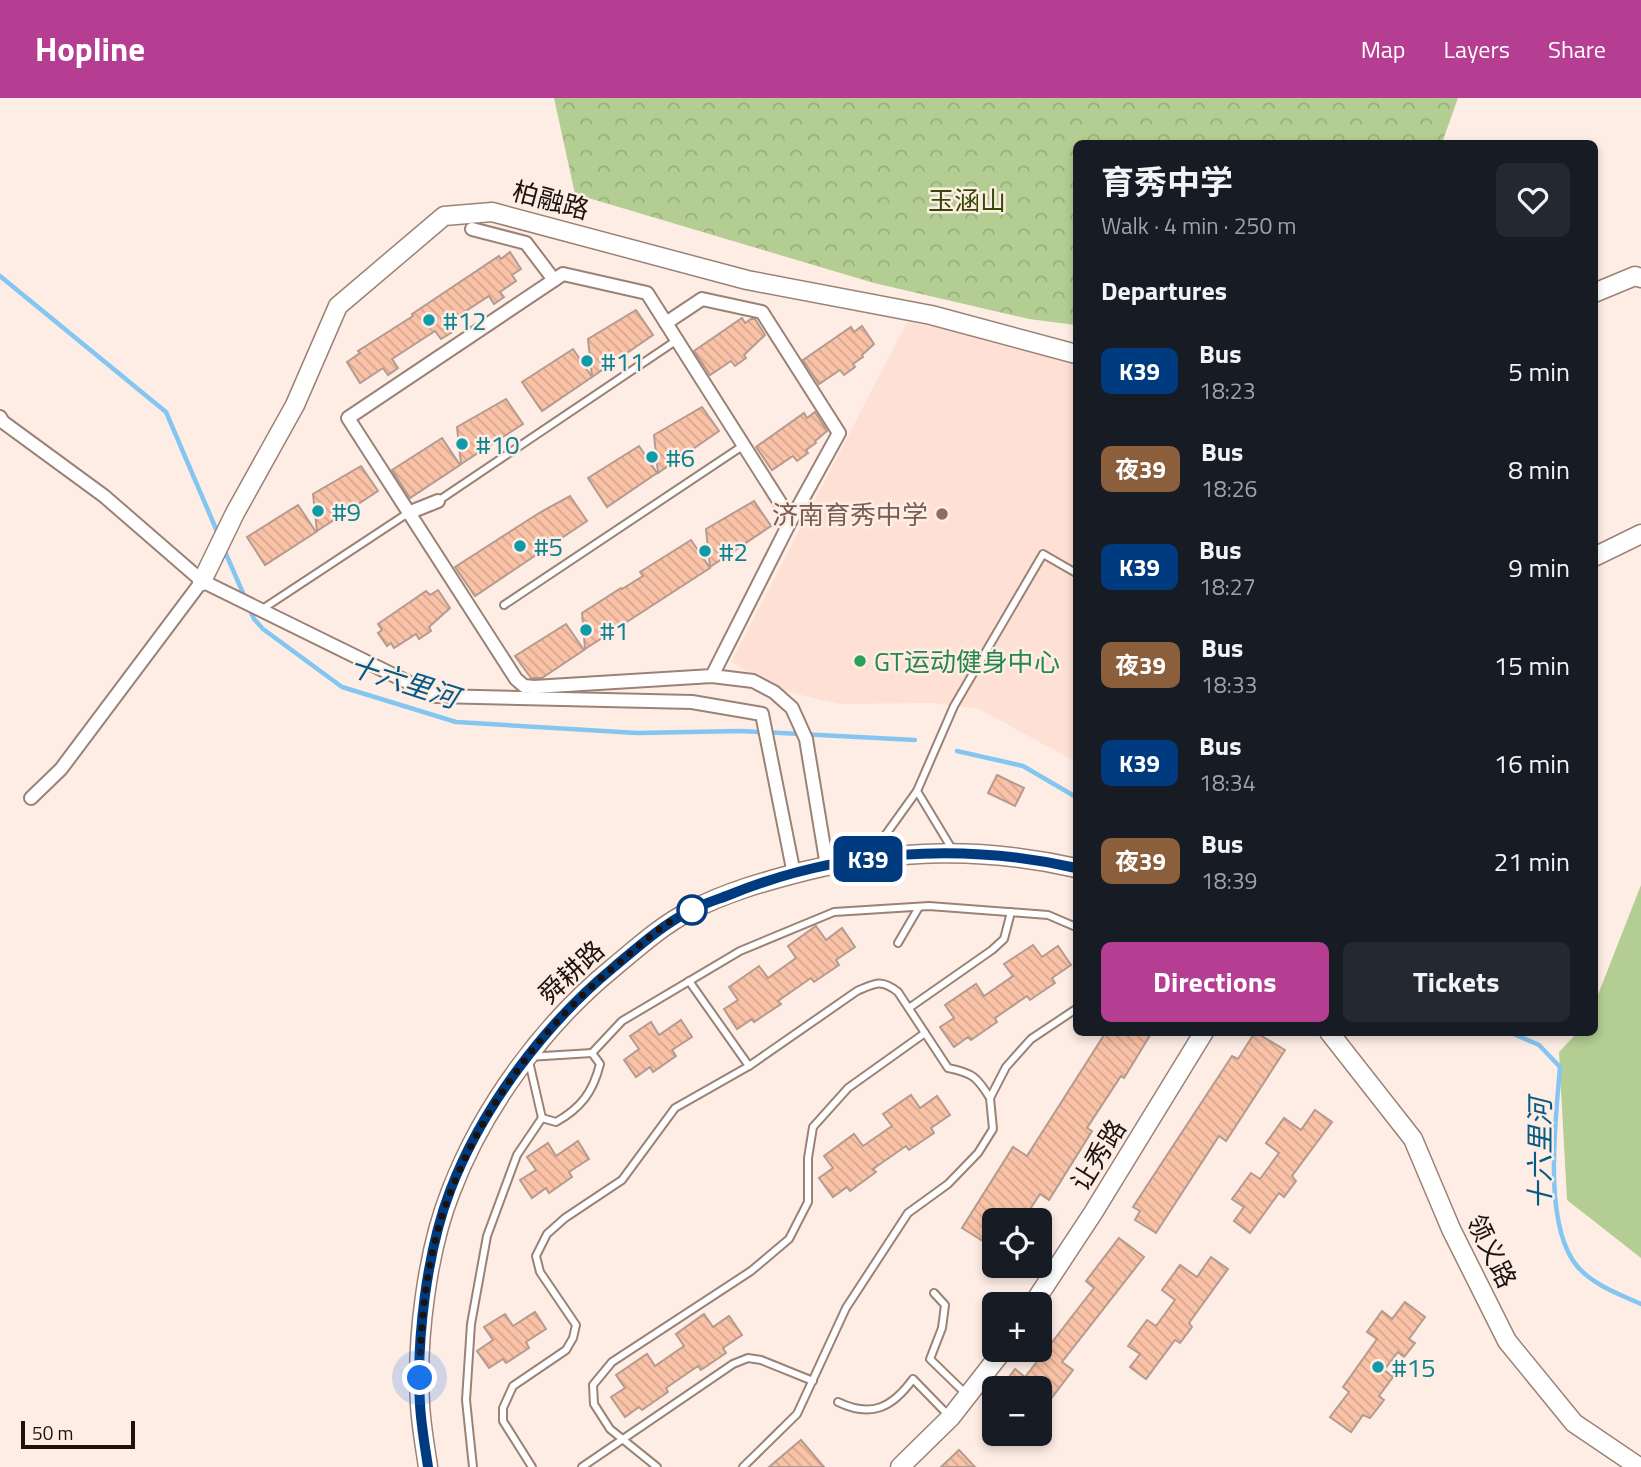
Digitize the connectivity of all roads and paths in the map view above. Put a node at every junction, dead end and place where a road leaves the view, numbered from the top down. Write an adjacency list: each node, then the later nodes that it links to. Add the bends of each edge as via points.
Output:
1 (472, 229): 3 (street, via 526,243)
2 (1641, 278): 4 (street, via 1635,276)
3 (554, 280): 5 (street, via 563,274 647,293); 11 (street, via 348,418)
4 (1598, 291)
5 (666, 323): 6 (street); 12 (street, via 702,299 762,312 839,433)
6 (677, 340): 9 (street); 10 (lane)
7 (1073, 353): 16 (street, 柏融路, via 931,315 747,280 492,212 444,216 338,306 295,405)
8 (0, 417): 16 (street, via 104,496)
9 (744, 445): 12 (street); 17 (lane)
10 (438, 501): 11 (street)
11 (408, 513): 18 (lane); 19 (street, via 524,685)
12 (791, 520): 19 (street)
13 (1641, 534): 14 (street)
14 (1598, 555)
15 (1073, 571): 20 (lane, via 1043,554 954,706)
16 (202, 581): 18 (street); 21 (street, via 61,769)
17 (504, 605)
18 (261, 610): 26 (street, via 436,696 692,702 762,714)
19 (712, 676): 24 (street, via 753,681 792,708 806,739)
20 (916, 791): 22 (lane); 23 (lane)
21 (31, 798)
22 (954, 853): 23 (street, 舜耕路); 25 (street, 舜耕路)
23 (869, 859): 24 (street, 舜耕路)
24 (827, 866): 26 (street, 舜耕路)
25 (1073, 867)
26 (794, 874): 38 (street, 舜耕路, via 689,911 667,926 573,1003)
27 (919, 906): 28 (lane); 30 (lane); 31 (lane, via 834,912 740,951)
28 (1011, 912): 29 (lane, via 1048,915); 32 (lane, via 1004,939)
29 (1073, 926)
30 (898, 943)
31 (689, 981): 37 (lane, via 622,1021); 39 (lane)
32 (909, 1008): 34 (lane); 39 (lane, via 898,992 876,983 857,991)
33 (1073, 1011): 40 (lane, via 1031,1039 1006,1067)
34 (925, 1033): 40 (lane, via 948,1068 977,1077); 49 (lane, via 848,1088 813,1126 808,1202 789,1239 751,1271 612,1363 593,1385 594,1404)
35 (1202, 1036): 42 (street, 让秀路)
36 (1332, 1036): 57 (street, 领义路, via 1413,1139 1451,1229 1507,1341 1574,1423)
37 (592, 1054): 38 (lane); 41 (lane, via 600,1064 587,1098 556,1122)
38 (528, 1057): 41 (lane); 50 (street, 舜耕路, via 471,1144 435,1245 420,1351 420,1405)
39 (749, 1066): 52 (lane, via 675,1108 622,1180 547,1234 536,1256 540,1272 576,1325 566,1350 513,1386 503,1408 503,1421)
40 (990, 1098): 45 (lane, via 993,1129 978,1153 948,1184 908,1213 846,1308)
41 (542, 1118): 51 (lane, via 517,1155 486,1236 471,1324 466,1400)
42 (1041, 1292)
43 (934, 1293): 46 (lane, via 945,1305 930,1359)
44 (994, 1362): 46 (street)
45 (813, 1381): 49 (lane, via 748,1358); 55 (lane, via 797,1415)
46 (968, 1396): 48 (street)
47 (838, 1402): 48 (lane, via 854,1409 881,1408 900,1397 913,1380)
48 (951, 1417): 56 (street)
49 (623, 1440): 53 (lane); 54 (lane)
50 (428, 1467)
51 (473, 1467)
52 (532, 1467)
53 (582, 1467)
54 (657, 1467)
55 (743, 1467)
56 (900, 1467)
57 (1639, 1467)

